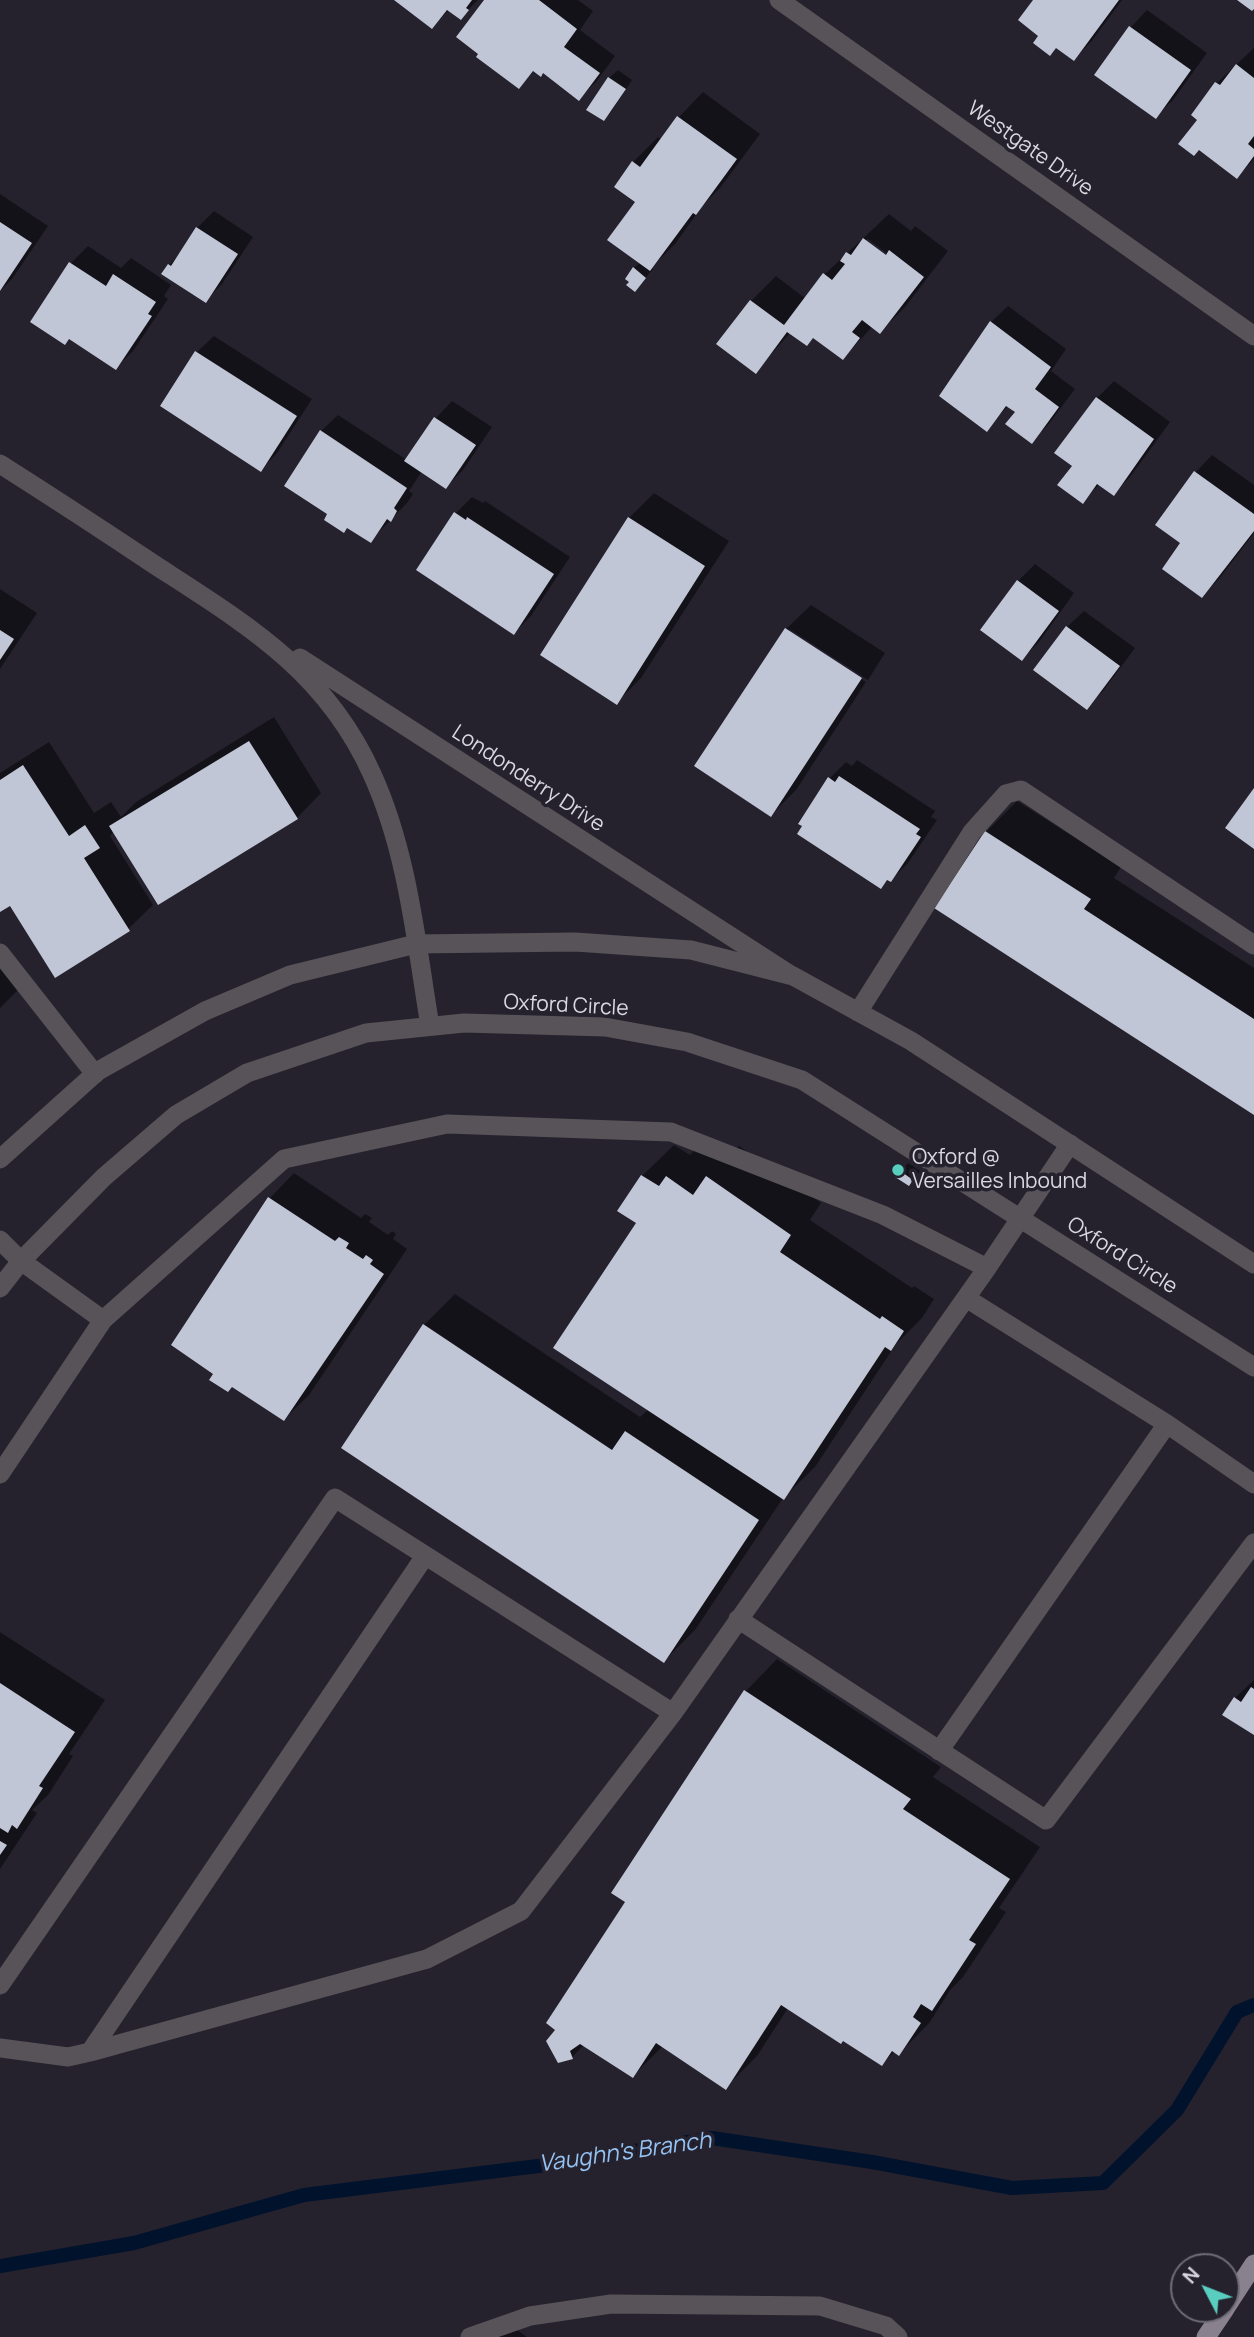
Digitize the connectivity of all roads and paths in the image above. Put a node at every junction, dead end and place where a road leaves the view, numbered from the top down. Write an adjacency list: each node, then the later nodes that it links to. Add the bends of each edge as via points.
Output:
1 (779, 0): 2 (street, Westgate Drive)
2 (1254, 336)
3 (0, 464): 4 (street, Londonderry Drive)
4 (239, 619): 5 (street, Londonderry Drive, via 307,675 344,719 373,775 398,847); 8 (street, Londonderry Drive)
5 (416, 944): 8 (street, via 575,942 691,950); 10 (street, Londonderry Drive); 11 (street, via 290,975 205,1011)
6 (1254, 945): 9 (street, via 1021,790 1006,794 972,832)
7 (0, 953): 11 (street)
8 (793, 976): 9 (street)
9 (858, 1012): 12 (street)
10 (430, 1026): 14 (street, Oxford Circle, via 605,1027 687,1042 802,1080); 16 (street, Oxford Circle, via 366,1033 247,1073 176,1115 104,1177)
11 (95, 1074): 13 (street)
12 (1070, 1144): 14 (street); 17 (street)
13 (0, 1159)
14 (1021, 1219): 18 (street); 22 (street, Oxford Circle)
15 (0, 1240): 16 (street)
16 (21, 1261): 19 (street, Oxford Circle); 21 (street)
17 (1254, 1265)
18 (987, 1268): 20 (street); 21 (street, via 883,1215 671,1132 447,1124 284,1159)
19 (0, 1288)
20 (966, 1298): 23 (street); 28 (street)
21 (103, 1320): 24 (street)
22 (1254, 1367)
23 (1167, 1424): 25 (street); 30 (street)
24 (0, 1474)
25 (1254, 1484)
26 (1254, 1543): 30 (street, via 1046,1820)
27 (425, 1556): 29 (street); 31 (street, via 335,1498); 33 (street)
28 (738, 1619): 29 (street); 30 (street)
29 (673, 1713): 33 (street, via 521,1911 427,1959)
30 (939, 1751)
31 (0, 1985)
32 (0, 2048): 33 (street, via 68,2057)
33 (90, 2052)
34 (1254, 2264): 35 (main road)
35 (1240, 2285)
36 (470, 2337): 37 (street, via 530,2316 611,2304 820,2306 886,2326)
37 (898, 2337)

